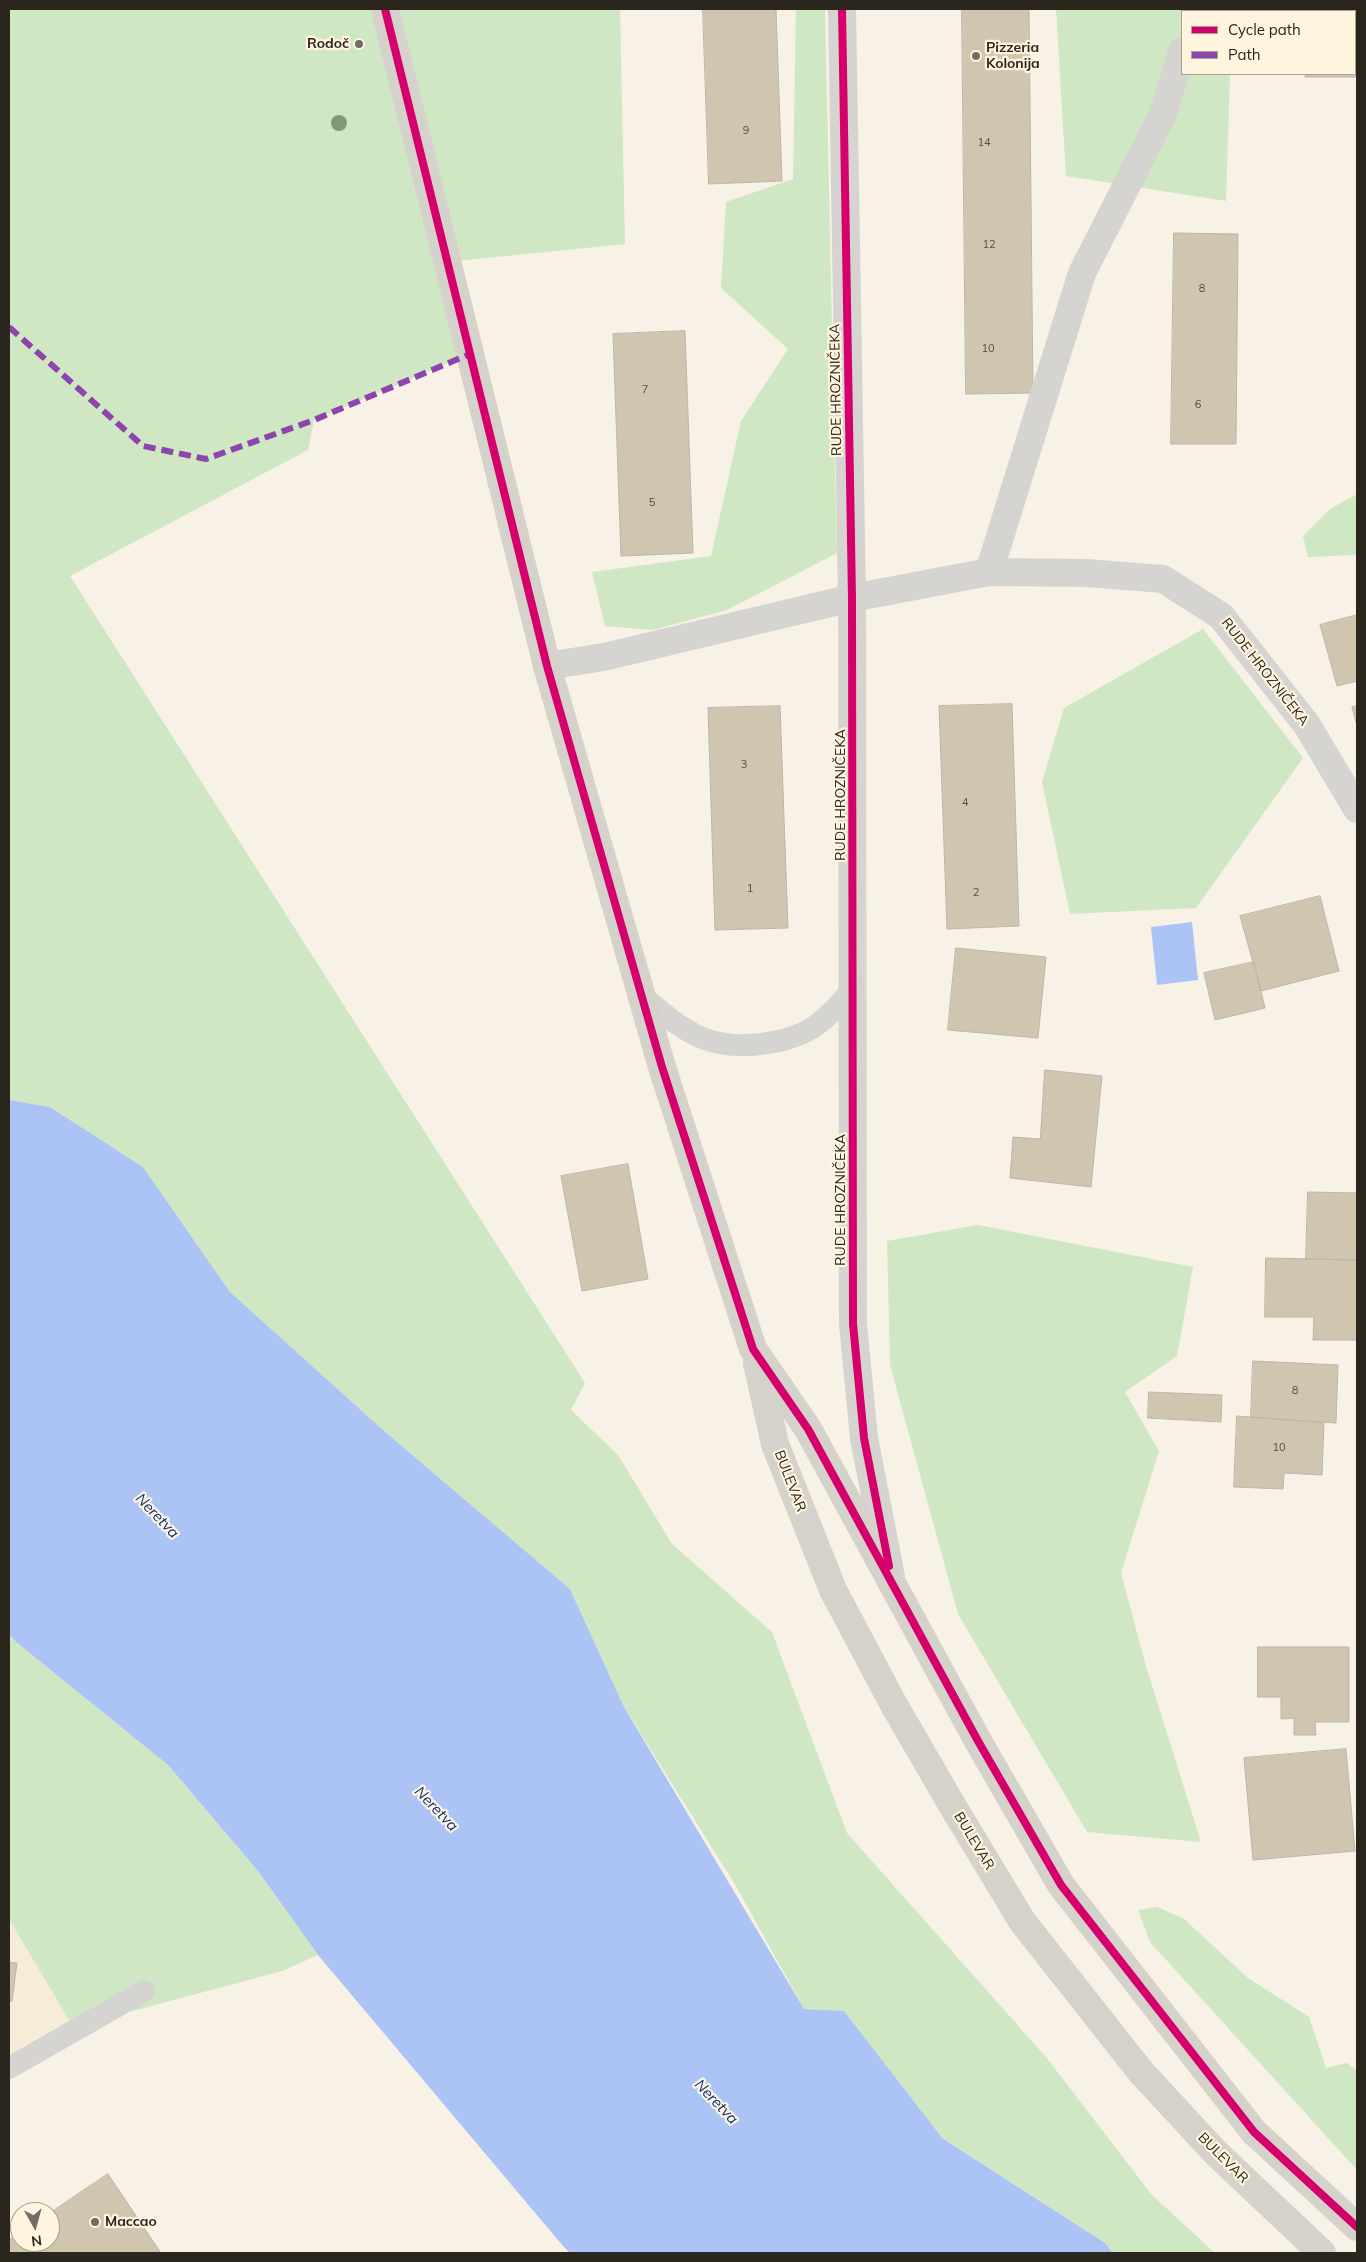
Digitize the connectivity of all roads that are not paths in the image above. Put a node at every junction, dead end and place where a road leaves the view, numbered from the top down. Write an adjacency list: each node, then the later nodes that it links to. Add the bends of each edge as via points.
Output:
1 (385, 9): 6 (main road)
2 (842, 9): 5 (street, RUDE HROZNIČEKA)
3 (1181, 54): 4 (street, via 1162,114 1082,273)
4 (989, 572): 5 (street, RUDE HROZNIČEKA); 7 (street, RUDE HROZNIČEKA, via 1086,573 1163,579 1221,616 1307,725)
5 (852, 598): 6 (street, RUDE HROZNIČEKA, via 604,657); 8 (street, RUDE HROZNIČEKA)
6 (547, 666): 9 (main road)
7 (1357, 809)
8 (853, 988): 9 (lane, via 818,1024 794,1037 766,1044 737,1045 702,1038 675,1024); 11 (street, RUDE HROZNIČEKA, via 854,1324 864,1438)
9 (641, 995): 10 (main road)
10 (754, 1349): 11 (main road, via 808,1429); 15 (main road, BULEVAR, via 775,1444 833,1590 942,1789 1022,1921 1141,2072 1216,2153)
11 (891, 1578): 14 (main road, via 978,1741 1061,1885 1254,2132)
12 (144, 1991): 13 (lane)
13 (9, 2068)
14 (1357, 2227)
15 (1322, 2253)

